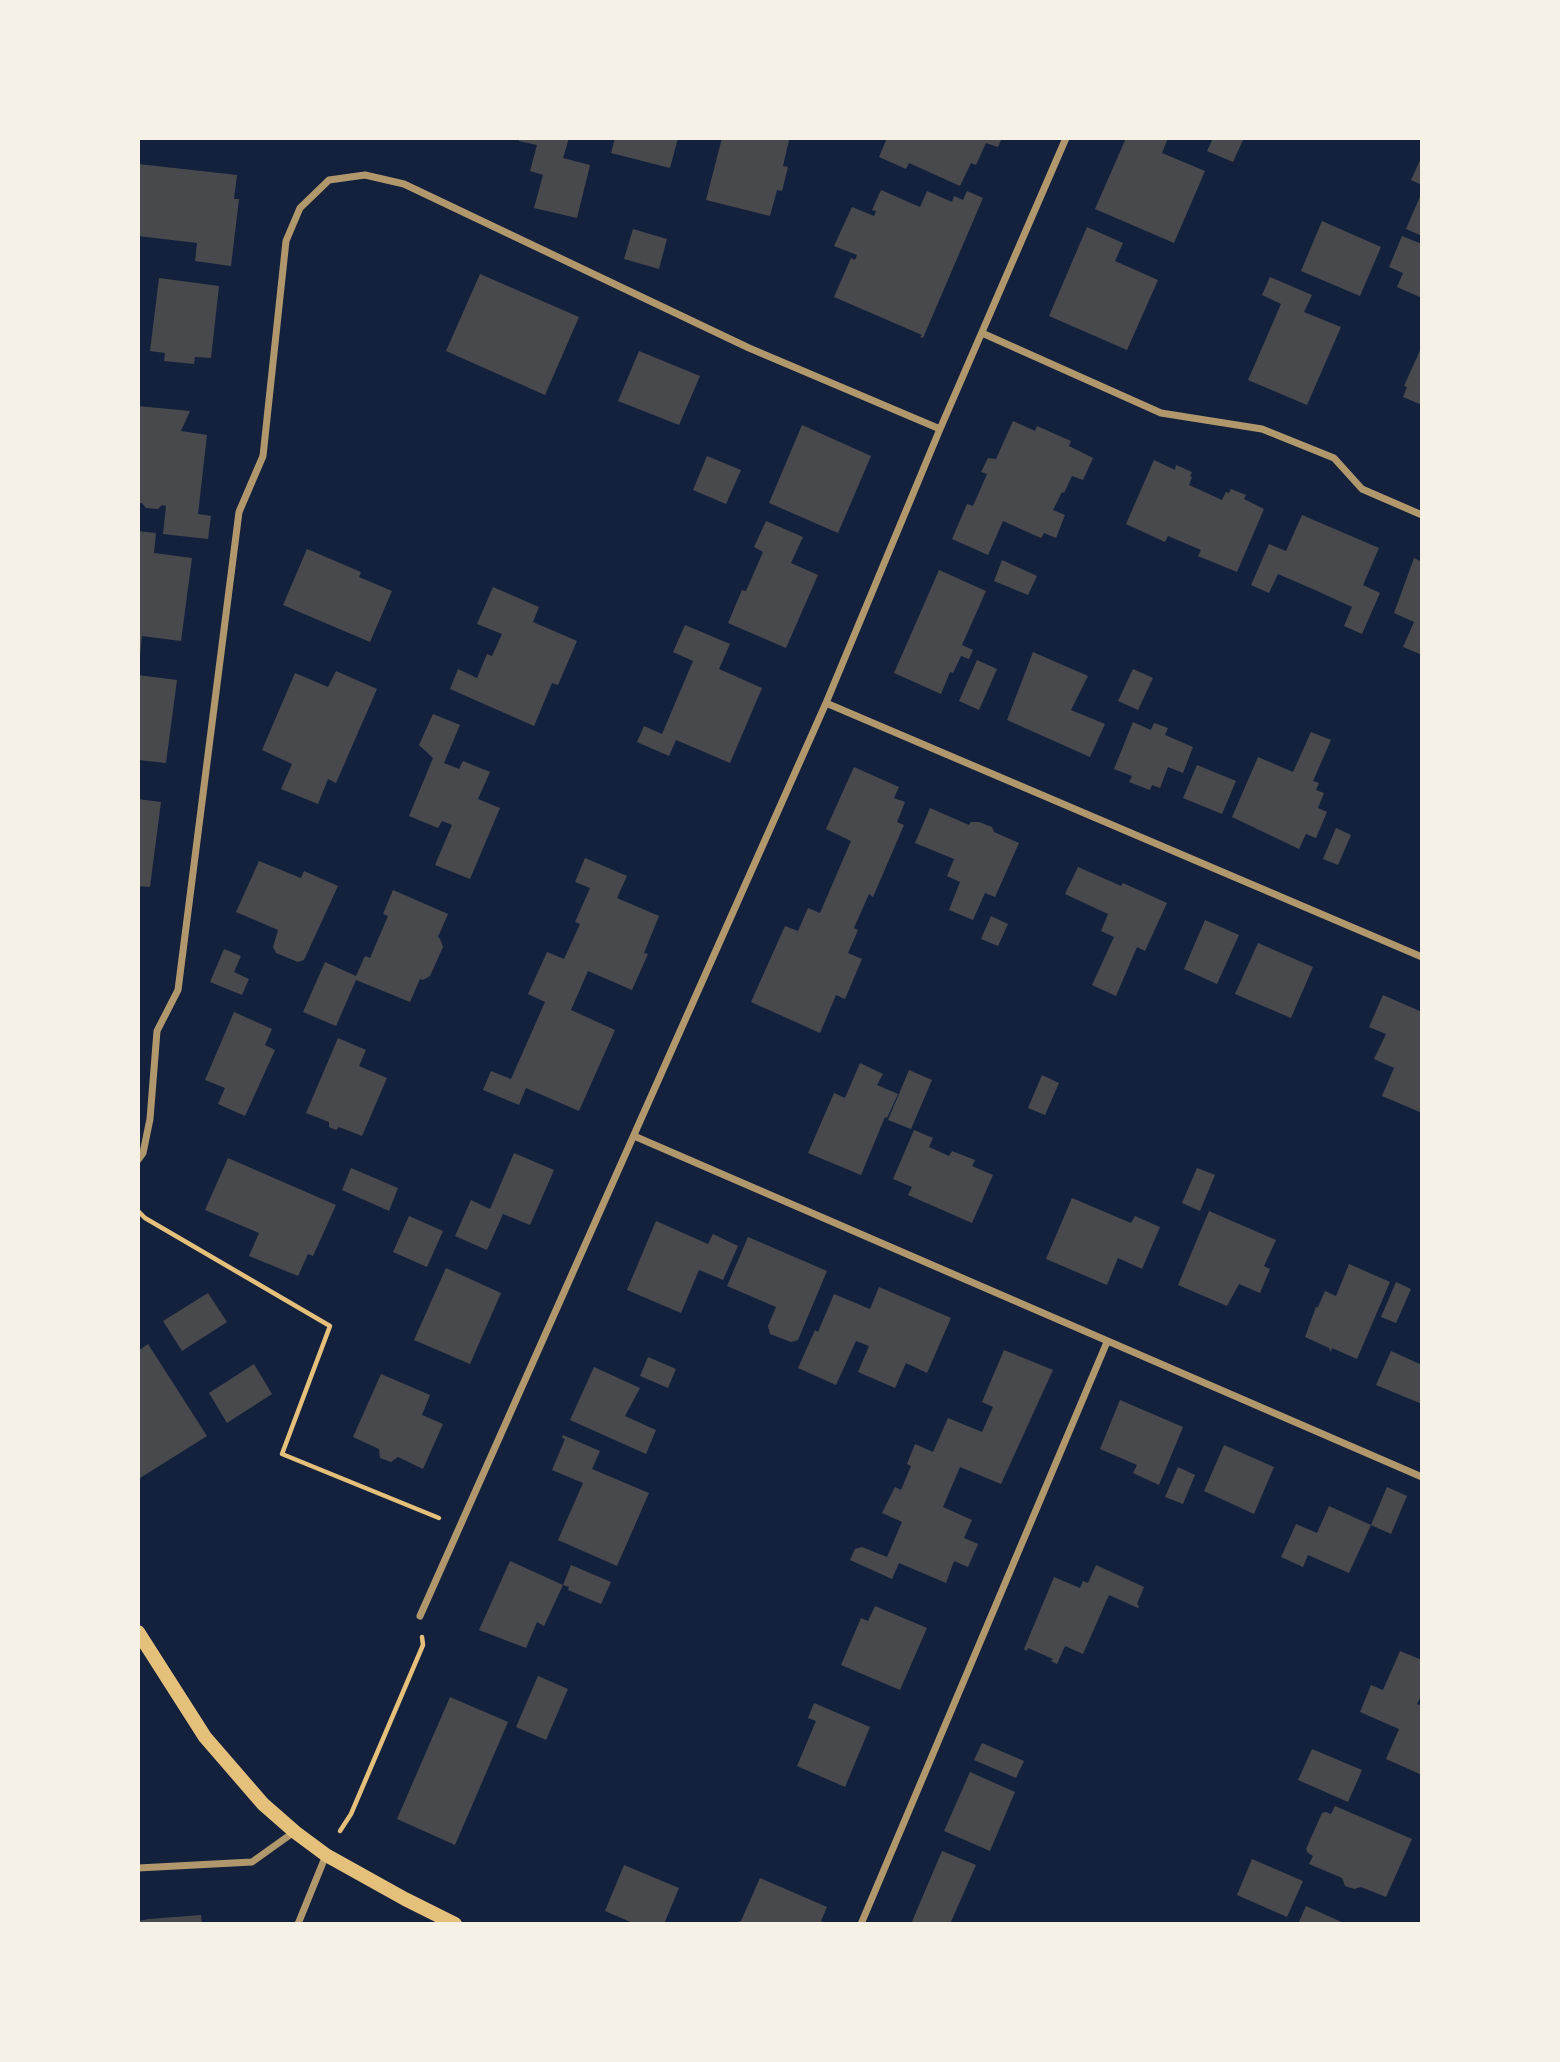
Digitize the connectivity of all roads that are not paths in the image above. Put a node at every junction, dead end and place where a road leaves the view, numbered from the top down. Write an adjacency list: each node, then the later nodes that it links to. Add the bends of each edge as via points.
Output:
1 (1066, 138): 2 (street)
2 (982, 333): 3 (street); 4 (street, via 1161,413 1262,429 1334,458 1362,489)
3 (940, 429): 5 (street); 8 (street, via 749,348 404,184 365,175 329,180 300,208 286,241 263,456 239,512 178,990 157,1031 150,1119)
4 (1422, 515)
5 (826, 704): 6 (street); 7 (street)
6 (1422, 957)
7 (634, 1136): 9 (street); 11 (street)
8 (138, 1160)
9 (1107, 1342): 10 (street); 18 (street)
10 (1422, 1477)
11 (420, 1616)
12 (138, 1632): 13 (main road, via 205,1737 237,1777)
13 (295, 1832): 14 (main road); 15 (street, via 252,1862)
14 (326, 1855): 16 (street); 17 (main road)
15 (138, 1868)
16 (298, 1924)
17 (455, 1924)
18 (861, 1924)

